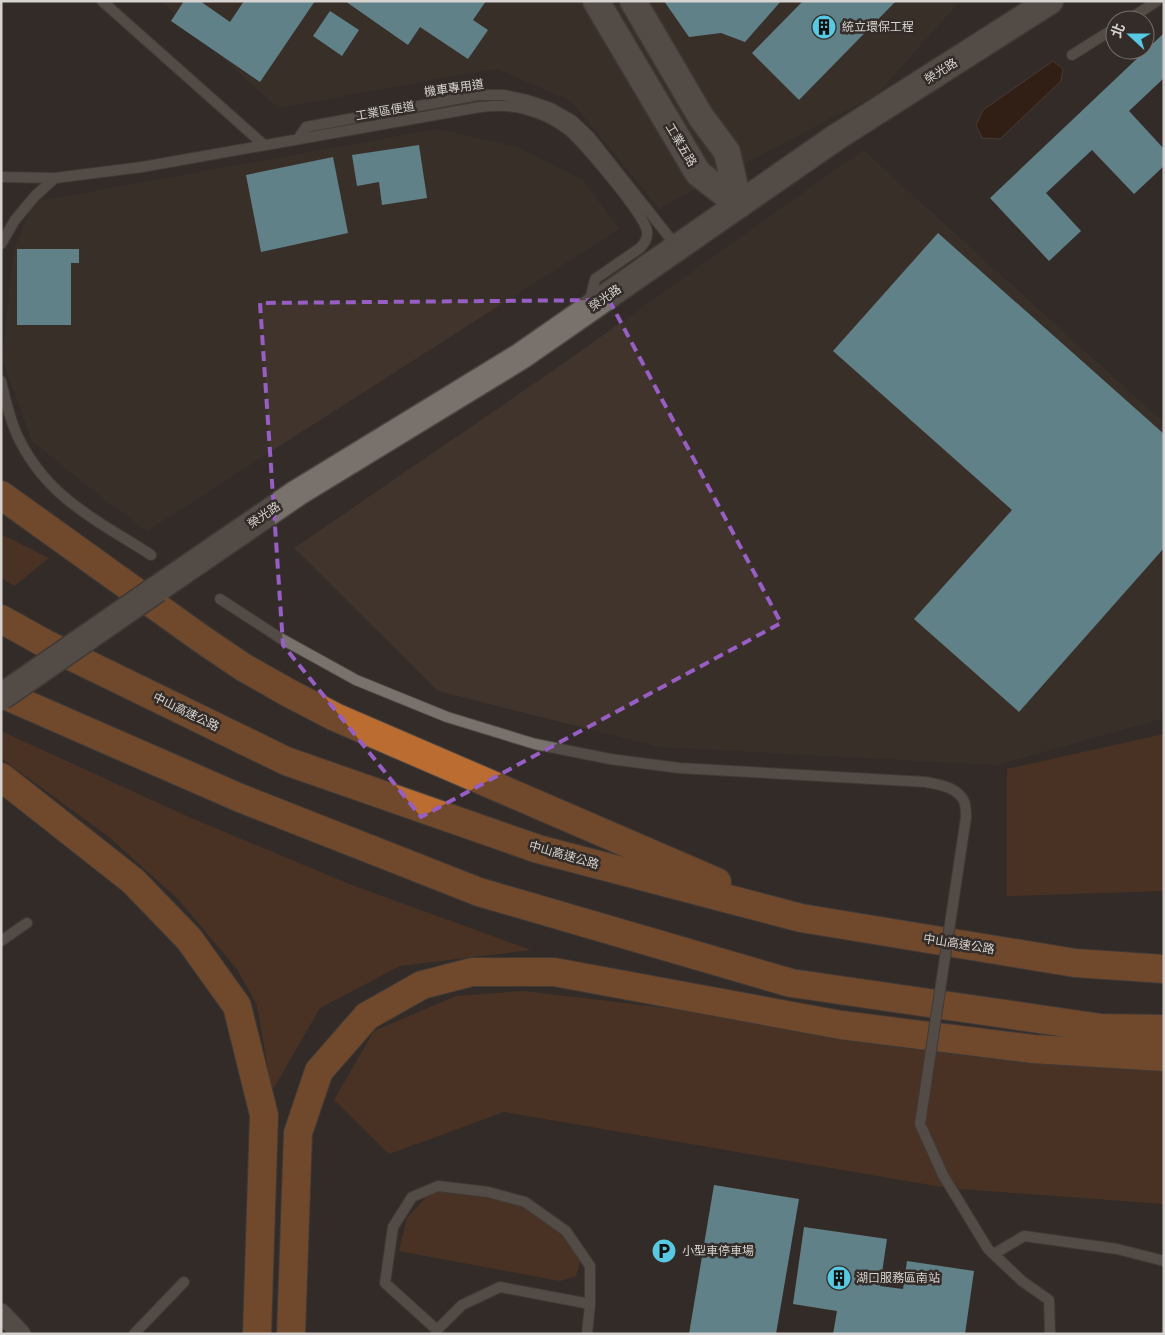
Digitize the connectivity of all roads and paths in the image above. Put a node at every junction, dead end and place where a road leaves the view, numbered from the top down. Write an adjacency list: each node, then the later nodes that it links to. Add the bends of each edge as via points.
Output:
1 (102, 1): 10 (lane)
2 (596, 1): 13 (street, 工業五路, via 698,173)
3 (633, 1): 13 (street, via 701,117 726,152)
4 (1050, 1): 13 (street, 榮光路, via 836,138)
5 (1158, 1): 6 (lane)
6 (1144, 10)
7 (1105, 34): 8 (lane)
8 (1072, 55)
9 (298, 139): 10 (lane, 工業區便道); 15 (lane, 機車專用道, via 306,127 478,95 504,95 527,100 572,120 590,137); 16 (lane, 工業區便道, via 480,107 503,106 546,117 566,128 632,205 648,233 640,248 595,279)
10 (264, 145): 12 (lane, 工業區便道, via 142,167)
11 (1, 177): 12 (lane, 工業區便道)
12 (55, 178): 14 (lane, via 15,220)
13 (739, 205): 15 (street, 榮光路)
14 (1, 244)
15 (677, 248): 16 (street, 榮光路)
16 (588, 310): 23 (street, 榮光路, bridge, via 521,356 297,493)
17 (1, 381): 19 (lane, via 17,435 34,465 76,507)
18 (1, 495): 25 (highway, via 203,640 295,696 344,721)
19 (152, 555)
20 (220, 599): 31 (lane, bridge, via 280,638 356,680 447,717 535,744 679,768 934,784 956,791 965,802 966,818 920,1124 943,1175)
21 (1, 619): 25 (highway, 中山高速公路, via 286,761 538,849)
22 (1, 692): 29 (highway, via 240,798 479,892 791,983 1100,1028)
23 (1, 697)
24 (1, 778): 39 (highway, via 133,881 189,939 237,1006 264,1114)
25 (801, 918): 28 (highway, 中山高速公路, via 1075,964)
26 (27, 922): 27 (lane)
27 (1, 941)
28 (1164, 969)
29 (1164, 1029)
30 (1164, 1057): 40 (highway, via 1033,1048 841,1025 554,972 472,972 422,985 367,1016 319,1071 298,1133)
31 (994, 1254): 32 (lane, via 1024,1236 1117,1249); 42 (lane, via 1022,1281 1049,1300)
32 (1164, 1261)
33 (184, 1282): 38 (lane)
34 (590, 1304): 36 (lane, via 500,1287 462,1305); 36 (lane, via 590,1266 566,1231 525,1202 488,1192 438,1186 412,1197 393,1227 385,1283); 41 (lane)
35 (1, 1313): 37 (street)
36 (437, 1332)
37 (21, 1334)
38 (134, 1334)
39 (258, 1334)
40 (291, 1334)
41 (587, 1334)
42 (1050, 1334)

